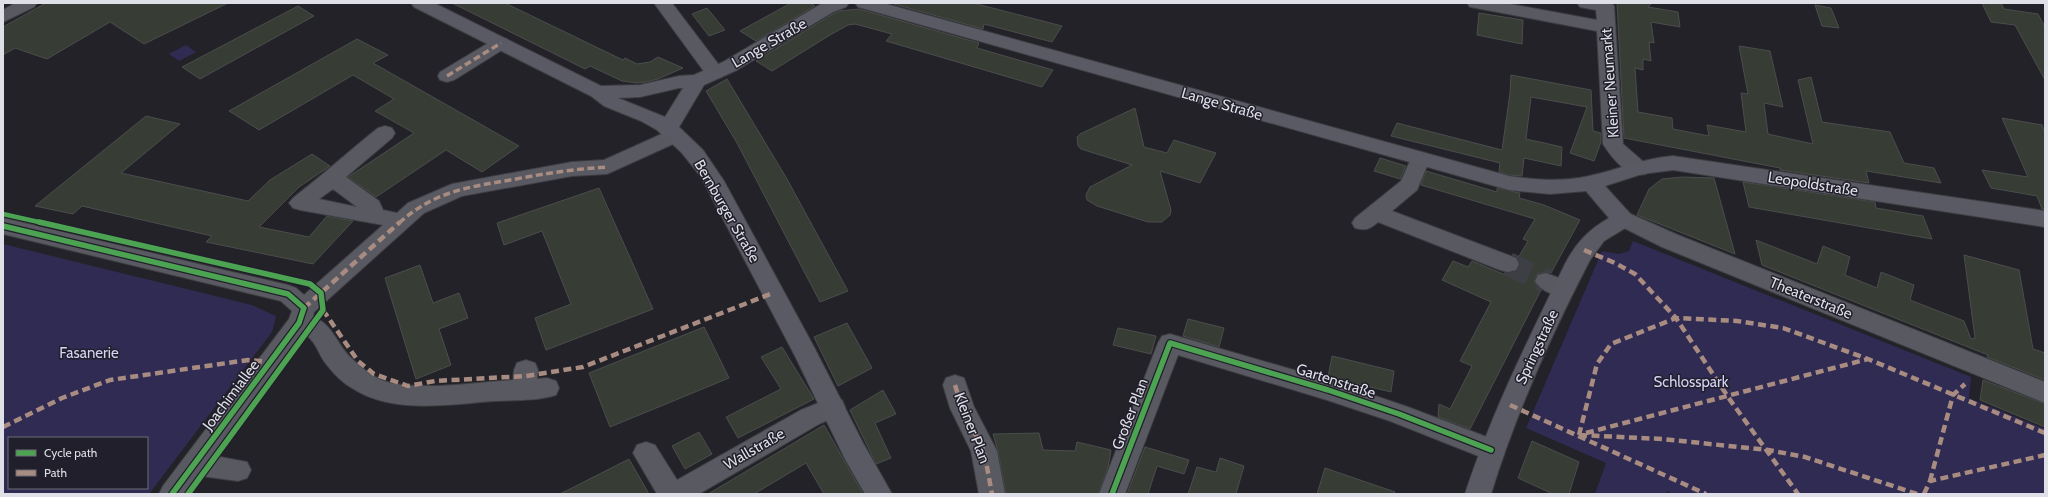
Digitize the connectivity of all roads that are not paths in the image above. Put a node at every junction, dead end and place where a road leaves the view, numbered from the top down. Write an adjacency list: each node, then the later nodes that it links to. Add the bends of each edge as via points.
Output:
1 (28, 3): 8 (street)
2 (420, 3): 10 (main road, Bernburger Straße)
3 (663, 3): 11 (street)
4 (840, 3): 11 (main road, Lange Straße)
5 (864, 3): 17 (main road, Lange Straße)
6 (1476, 3): 9 (street)
7 (1586, 3): 9 (street, Kleiner Neumarkt, via 1605,6)
8 (3, 17)
9 (1606, 26): 18 (street, Kleiner Neumarkt, via 1614,144 1617,150)
10 (501, 43): 12 (street); 14 (main road, Bernburger Straße)
11 (715, 73): 13 (main road, Lange Straße)
12 (447, 76)
13 (697, 81): 14 (main road, Lange Straße, via 679,82 640,91); 15 (main road, Lange Straße, via 686,95)
14 (598, 92): 15 (main road, Bernburger Straße, via 606,101 655,120)
15 (671, 132): 24 (street, Joachimiallee, via 607,167 572,169 459,189 416,208); 32 (main road, Bernburger Straße, via 702,162 714,181)
16 (385, 133): 19 (street)
17 (1420, 159): 20 (main road, Lange Straße, via 1509,183 1547,188); 26 (street, via 1410,185 1370,218)
18 (1639, 169): 20 (main road, Leopoldstraße); 23 (main road, Leopoldstraße, via 1664,163 1684,164)
19 (333, 178): 21 (street, via 370,206); 21 (street, via 300,203)
20 (1587, 184): 22 (main road, Theaterstraße)
21 (374, 216): 24 (street)
22 (1624, 219): 31 (street, Theaterstraße, via 1663,238); 33 (main road, Springstraße, via 1592,239 1555,285)
23 (2045, 219)
24 (402, 222): 27 (street, Joachimiallee)
25 (3, 226): 27 (street, via 288,294)
26 (1508, 264)
27 (302, 315): 29 (street, via 324,337 335,358 360,381 382,391 418,396); 35 (street, Joachimiallee)
28 (1170, 343): 33 (street, Gartenstraße, via 1335,392); 42 (street, Großer Plan)
29 (532, 383)
30 (955, 385): 41 (street, Kleiner Plan, via 962,408 984,451)
31 (2045, 393)
32 (833, 407): 39 (street, Wallstraße, via 810,417); 40 (main road, Bernburger Straße, via 854,451)
33 (1491, 450): 43 (main road, Springstraße)
34 (646, 453): 38 (street)
35 (195, 464): 36 (street); 37 (street, Joachimiallee)
36 (238, 470)
37 (172, 494)
38 (671, 494)
39 (676, 494)
40 (879, 494)
41 (992, 494)
42 (1112, 494)
43 (1478, 494)

